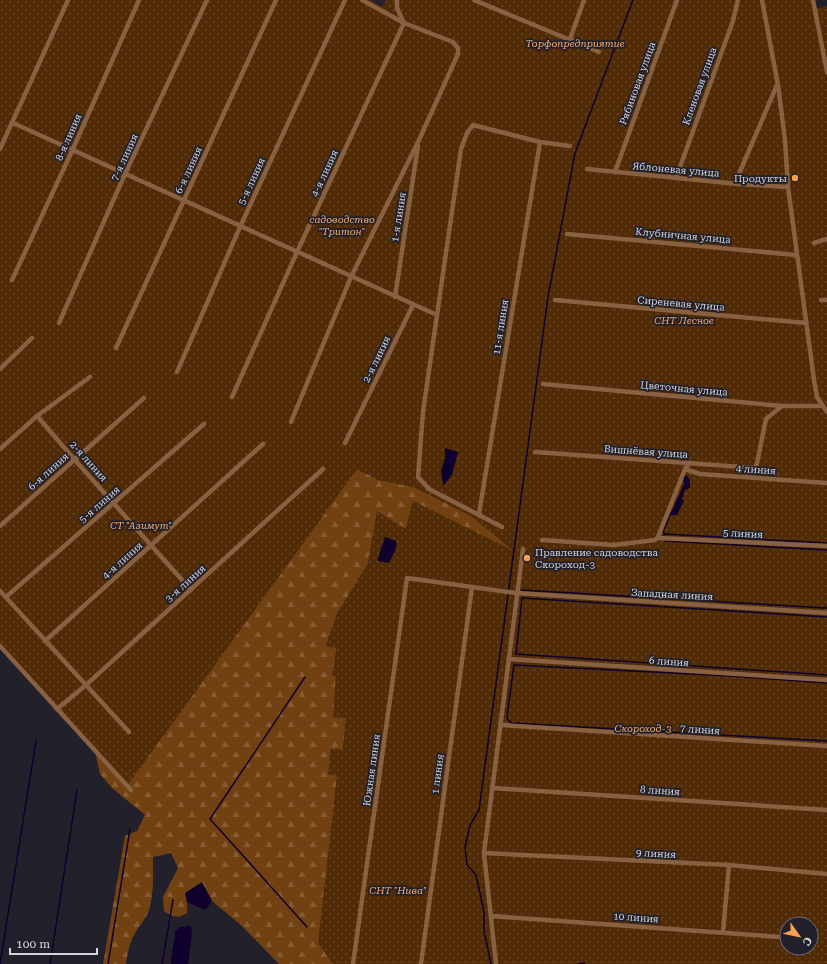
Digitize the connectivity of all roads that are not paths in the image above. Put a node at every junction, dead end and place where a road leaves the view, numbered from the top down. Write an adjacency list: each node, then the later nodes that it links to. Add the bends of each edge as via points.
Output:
1 (68, 0): 20 (street)
2 (139, 0): 25 (street, 8-я линия)
3 (208, 0): 28 (street, 7-я линия)
4 (276, 0): 32 (street, 6-я линия)
5 (346, 0): 33 (street, 5-я линия)
6 (362, 0): 14 (street)
7 (397, 0): 14 (street, via 397,8)
8 (474, 0): 15 (street)
9 (584, 0): 15 (street)
10 (677, 0): 27 (street, Рябиновая улица)
11 (738, 0): 29 (street, Кленовая улица)
12 (762, 0): 19 (street)
13 (813, 0): 16 (street)
14 (404, 23): 21 (street, via 453,42 458,48); 37 (street, 4-я линия)
15 (570, 39): 17 (street)
16 (826, 51): 18 (street)
17 (599, 52)
18 (827, 72)
19 (778, 85): 30 (street, via 739,174); 31 (street)
20 (13, 123): 24 (street); 25 (street)
21 (419, 140): 39 (street); 41 (street, 1-я линия)
22 (540, 142): 23 (street); 46 (street, via 473,125 467,133 461,149); 73 (street, 11-я линия)
23 (570, 146)
24 (0, 150)
25 (72, 151): 28 (street); 40 (street, 8-я линия)
26 (587, 169): 27 (street, Яблоневая улица)
27 (615, 172): 29 (street, Яблоневая улица)
28 (125, 174): 32 (street); 47 (street, 7-я линия)
29 (676, 178): 30 (street, Яблоневая улица)
30 (738, 184): 31 (street, Яблоневая улица)
31 (788, 187): 38 (street)
32 (183, 201): 33 (street); 50 (street, 6-я линия)
33 (240, 227): 37 (street); 52 (street, 5-я линия)
34 (567, 234): 38 (street, Клубничная улица)
35 (827, 239): 36 (street)
36 (814, 243)
37 (297, 252): 39 (street); 55 (street, 4-я линия)
38 (796, 255): 48 (street)
39 (352, 277): 41 (street); 61 (street)
40 (12, 280)
41 (395, 297): 45 (street)
42 (555, 300): 48 (street, Сиреневая улица)
43 (821, 300): 44 (street)
44 (827, 300)
45 (413, 305): 46 (street); 63 (street, 2-я линия)
46 (437, 315): 73 (street, via 423,412 418,476 429,489)
47 (60, 323)
48 (806, 323): 58 (street, via 814,380)
49 (32, 338): 51 (street)
50 (116, 348)
51 (0, 369)
52 (177, 372)
53 (90, 377): 60 (street)
54 (543, 384): 57 (street, Цветочная улица)
55 (232, 397)
56 (144, 398): 67 (street, 6-я линия)
57 (782, 406): 58 (street, Цветочная улица); 68 (street, Вишнёвая улица, via 766,419 756,468)
58 (823, 406): 59 (street)
59 (827, 412)
60 (37, 416): 65 (street); 67 (street, 2-я линия)
61 (291, 422)
62 (204, 424): 72 (street, 5-я линия)
63 (345, 443)
64 (263, 444): 78 (street, 4-я линия)
65 (0, 449)
66 (535, 452): 68 (street, Вишнёвая улица)
67 (74, 459): 72 (street, 2-я линия); 74 (street, 6-я линия)
68 (689, 463): 70 (street)
69 (323, 469): 83 (street, 3-я линия)
70 (685, 469): 71 (street, 4 линия, via 700,474); 76 (street)
71 (827, 484)
72 (114, 503): 78 (street, 2-я линия); 86 (street, 5-я линия)
73 (479, 514): 75 (street)
74 (0, 526)
75 (502, 527)
76 (658, 538): 77 (street, 5 линия, via 614,545); 79 (street, 5 линия)
77 (542, 540)
78 (151, 545): 83 (street, 2-я линия); 88 (street, 4-я линия)
79 (827, 546)
80 (523, 549): 85 (street)
81 (407, 578): 82 (street, Западная линия); 107 (street, Южная линия)
82 (472, 587): 85 (street, Западная линия); 108 (street, 1 линия)
83 (191, 590): 92 (street, 3-я линия)
84 (0, 591): 86 (street)
85 (516, 593): 87 (street, Западная линия); 90 (street)
86 (6, 597): 88 (street)
87 (827, 613)
88 (45, 641): 92 (street)
89 (0, 646): 93 (street)
90 (509, 659): 91 (street, 6 линия); 94 (street)
91 (827, 680)
92 (86, 685): 93 (street, 3-я линия); 95 (street)
93 (58, 709): 98 (street)
94 (501, 725): 96 (street, 7 линия); 97 (street)
95 (129, 732)
96 (827, 746)
97 (492, 788): 99 (street, 8 линия); 100 (street)
98 (131, 790)
99 (827, 810)
100 (484, 853): 101 (street, 9 линия); 103 (street)
101 (730, 866): 102 (street, 9 линия); 104 (street)
102 (827, 874)
103 (492, 916): 104 (street, 10 линия); 106 (street)
104 (723, 932): 105 (street, 10 линия)
105 (779, 937)
106 (496, 963)
107 (353, 964)
108 (421, 964)

